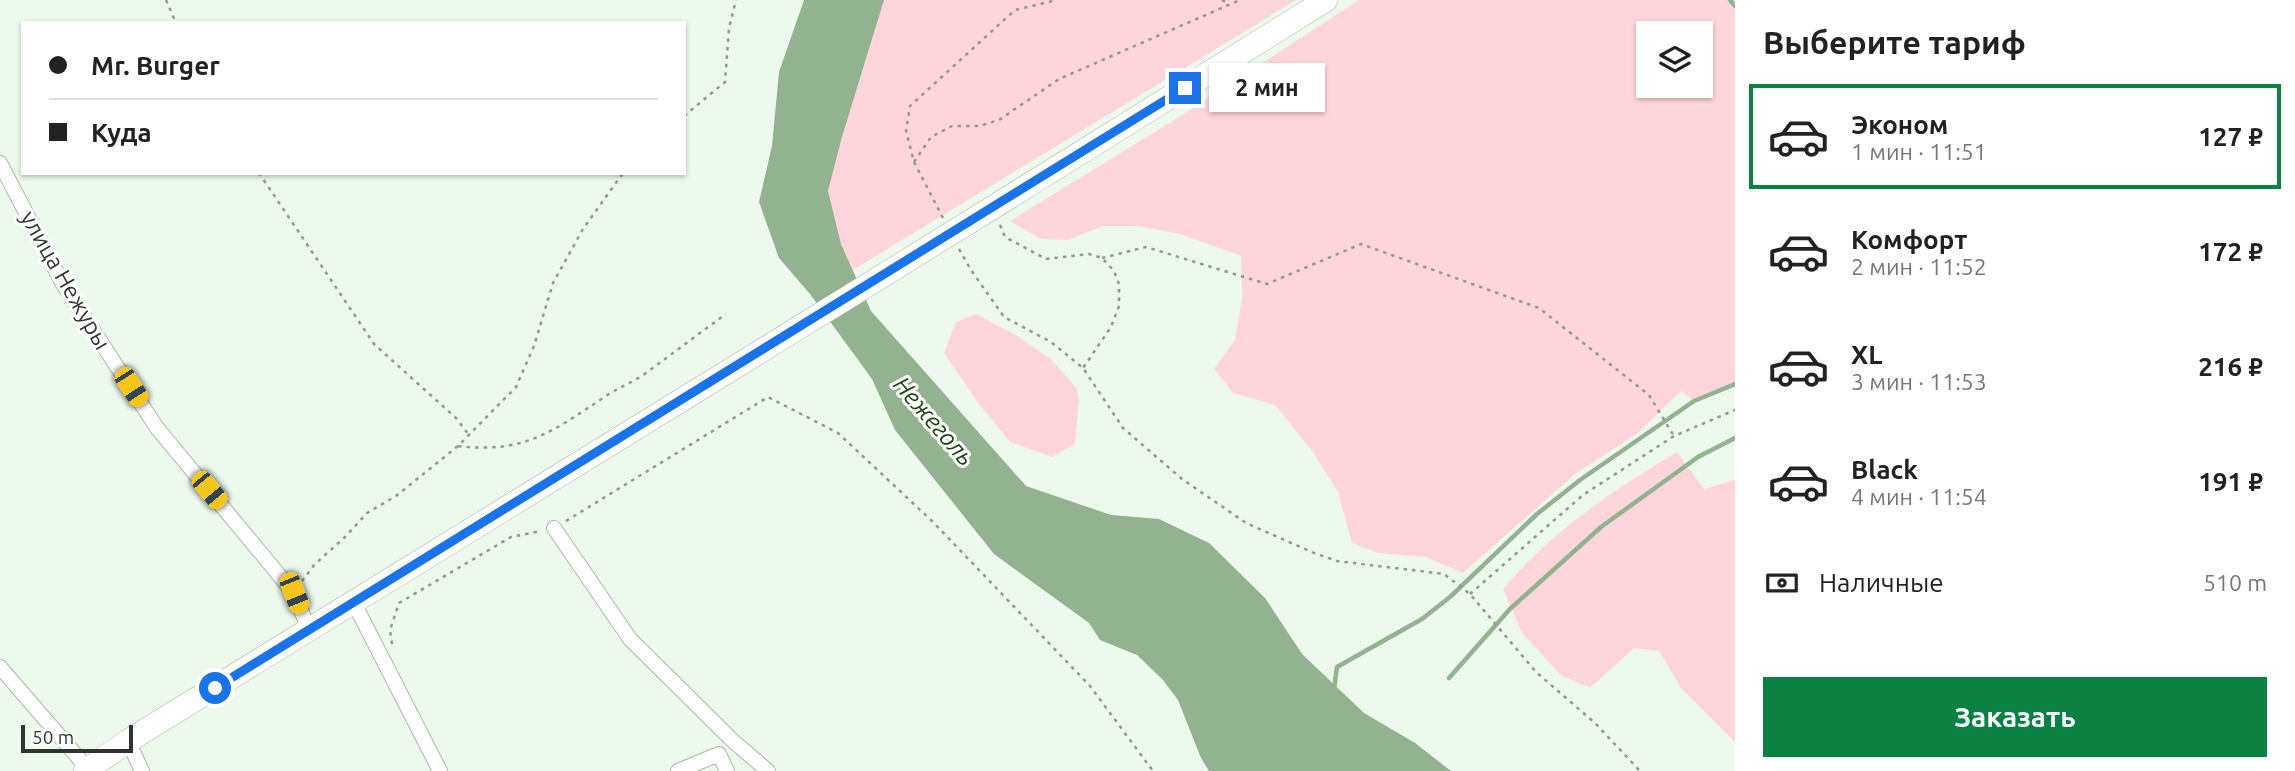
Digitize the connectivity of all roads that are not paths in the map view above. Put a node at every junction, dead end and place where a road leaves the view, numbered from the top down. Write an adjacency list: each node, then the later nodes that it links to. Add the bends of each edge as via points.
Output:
1 (1326, 0): 4 (main road, bridge)
2 (0, 163): 5 (street, улица Нежуры, via 64,284 157,428 294,593)
3 (554, 528): 8 (street, via 630,639)
4 (354, 603): 5 (main road); 12 (street)
5 (309, 630): 7 (main road)
6 (0, 667): 10 (street)
7 (128, 741): 10 (main road); 11 (street)
8 (733, 741): 9 (street); 15 (street)
9 (719, 754): 13 (street); 14 (street)
10 (86, 770)
11 (142, 771)
12 (440, 771)
13 (678, 771)
14 (727, 771)
15 (768, 771)

